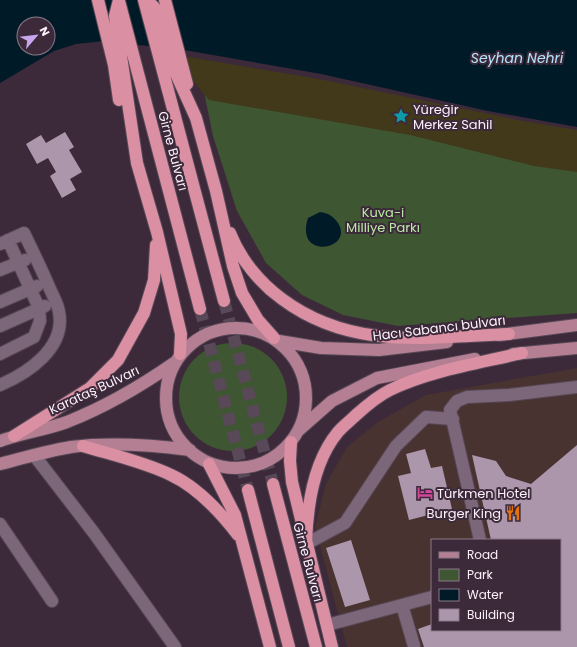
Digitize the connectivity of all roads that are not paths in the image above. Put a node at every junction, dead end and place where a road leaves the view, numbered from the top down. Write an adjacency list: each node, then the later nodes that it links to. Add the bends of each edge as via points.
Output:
1 (119, 0): 7 (highway, via 115,16); 20 (highway, Girne Bulvarı)
2 (144, 0): 17 (highway, Girne Bulvarı)
3 (147, 0): 6 (highway, via 155,8 172,65)
4 (165, 0): 6 (highway)
5 (99, 3): 7 (highway, via 114,65 122,117)
6 (196, 118): 8 (highway)
7 (137, 163): 9 (highway)
8 (216, 191): 23 (highway, via 234,243 260,280 293,308 314,320 342,330 374,336 408,338); 24 (highway, via 233,266 242,293 258,320)
9 (157, 232): 28 (highway, via 181,334); 33 (highway, via 154,280 144,313 118,360 90,388)
10 (4, 242): 11 (street, via 24,233); 12 (street)
11 (34, 255): 12 (street); 14 (street)
12 (18, 262): 13 (street); 15 (street)
13 (0, 270)
14 (47, 282): 15 (street); 16 (street)
15 (30, 289): 18 (street); 19 (street)
16 (55, 301): 19 (street); 29 (street, via 60,325 53,344 25,372)
17 (224, 301)
18 (0, 302)
19 (39, 308): 22 (street); 27 (street, via 40,322 34,337)
20 (200, 308)
21 (577, 325): 23 (main road, Hacı Sabancı bulvarı)
22 (0, 326)
23 (509, 334): 24 (main road, Hacı Sabancı bulvarı, via 379,350 321,348)
24 (277, 340): 28 (main road, via 249,328 220,329 197,338); 32 (main road, via 296,361 305,385 306,405)
25 (577, 348): 26 (main road)
26 (522, 353): 32 (main road, via 457,361 377,378 332,401); 46 (highway, via 421,379 390,390 363,408 338,432 323,456 307,518)
27 (0, 354)
28 (177, 358): 33 (main road, Karataş Bulvarı, via 146,382 67,422); 37 (main road, via 168,378 165,401 172,429)
29 (0, 385)
30 (577, 387): 31 (street, via 509,395 467,396 457,401 450,410)
31 (452, 419): 44 (street); 46 (street, via 426,417 396,446 345,523)
32 (299, 430): 35 (main road)
33 (14, 436): 34 (main road, Karataş Bulvarı)
34 (0, 442)
35 (291, 442): 40 (main road, via 276,456 254,467 226,468); 46 (highway, via 292,482)
36 (83, 446): 37 (main road, via 154,445); 38 (main road); 45 (highway, via 173,476 196,492 225,519)
37 (190, 450): 40 (main road)
38 (34, 455): 39 (main road); 52 (street, via 94,532)
39 (0, 464)
40 (209, 464): 45 (highway, via 235,515)
41 (273, 484): 55 (highway, Girne Bulvarı)
42 (248, 490): 54 (highway)
43 (0, 524): 48 (street)
44 (480, 539)
45 (241, 540): 53 (highway)
46 (306, 544): 50 (highway)
47 (431, 597): 49 (street)
48 (52, 601)
49 (402, 605): 50 (street); 51 (street)
50 (327, 625): 56 (highway)
51 (414, 646)
52 (175, 647)
53 (270, 647)
54 (289, 647)
55 (316, 647)
56 (332, 647)

